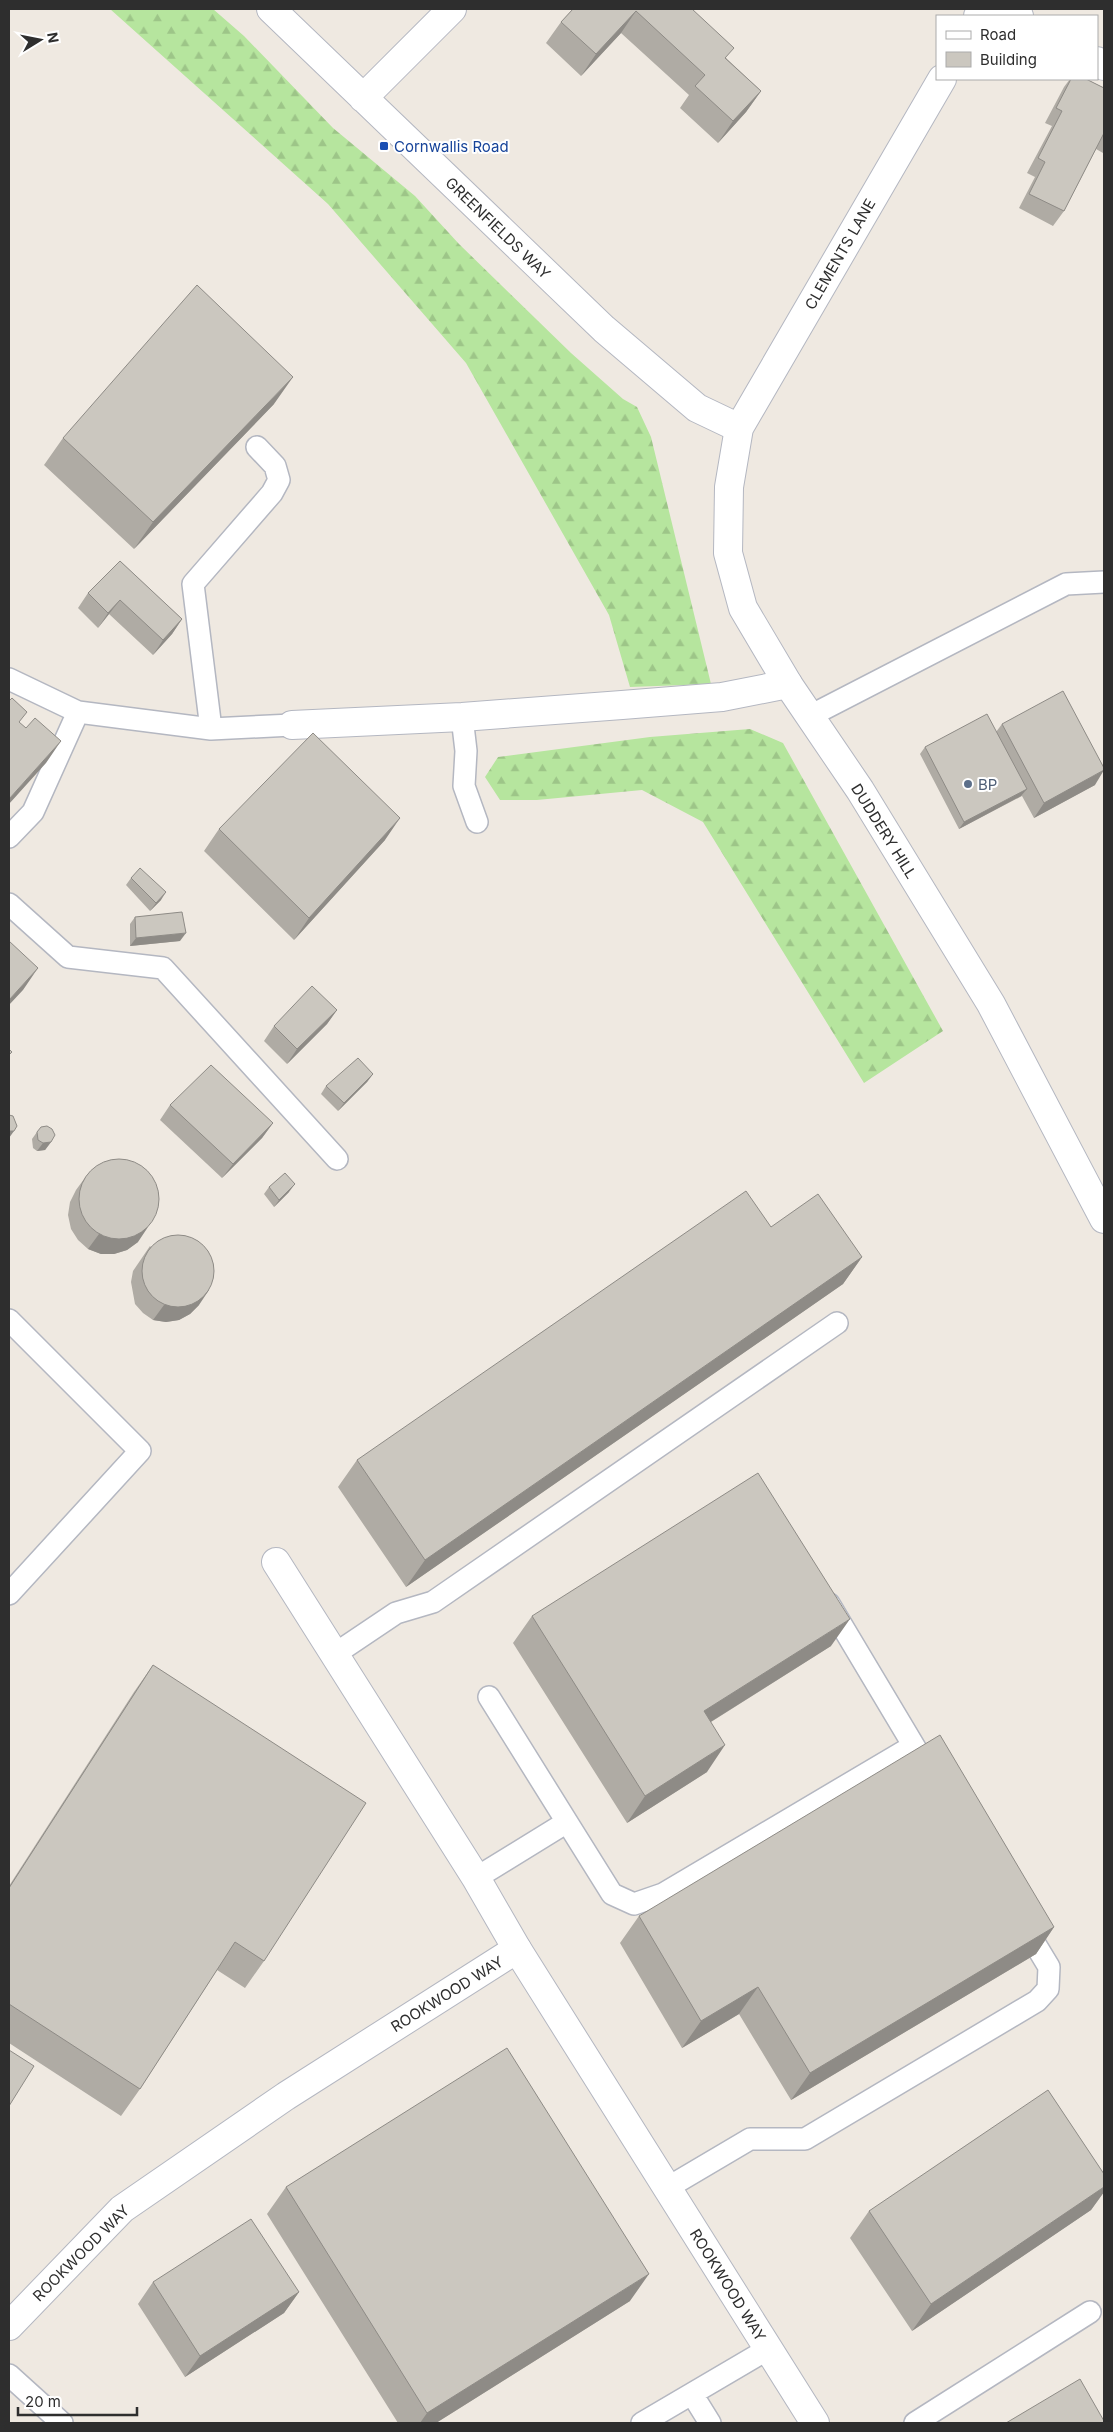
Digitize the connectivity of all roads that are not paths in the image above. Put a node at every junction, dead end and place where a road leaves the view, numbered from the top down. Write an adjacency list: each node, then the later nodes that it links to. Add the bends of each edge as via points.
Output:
1 (271, 9): 4 (street, GREENFIELDS WAY)
2 (452, 9): 4 (street)
3 (941, 80): 5 (street, CLEMENTS LANE)
4 (363, 98): 5 (street, GREENFIELDS WAY, via 604,329 697,408)
5 (738, 428): 9 (street, DUDDERY HILL, via 729,487 728,553 743,608)
6 (257, 447): 14 (lane, via 275,466 280,480 194,584)
7 (1104, 582): 11 (lane, via 1066,584)
8 (9, 679): 10 (lane)
9 (788, 684): 11 (street, DUDDERY HILL); 12 (street, via 722,697)
10 (78, 712): 14 (lane); 16 (lane, via 33,812)
11 (810, 716): 19 (street, DUDDERY HILL, via 860,790 991,1004)
12 (462, 717): 13 (street); 15 (lane, via 466,751 464,786)
13 (292, 725): 14 (lane)
14 (211, 729)
15 (477, 822)
16 (9, 837)
17 (9, 904): 18 (lane, via 68,957 163,968)
18 (337, 1159)
19 (1104, 1219)
20 (10, 1323): 24 (lane, via 140,1451)
21 (837, 1324): 25 (lane, via 433,1602 396,1613)
22 (276, 1562): 25 (street)
23 (818, 1585): 27 (lane)
24 (9, 1594)
25 (335, 1654): 30 (street)
26 (489, 1697): 29 (lane)
27 (913, 1746): 28 (lane); 29 (lane, via 663,1894 634,1904 612,1894)
28 (940, 1788)
29 (567, 1822): 30 (lane)
30 (476, 1878): 32 (street)
31 (1013, 1907): 33 (lane, via 1049,1967 1048,1989 1037,2002 805,2139 750,2139)
32 (517, 1949): 33 (street, ROOKWOOD WAY); 35 (street, ROOKWOOD WAY, via 286,2096 122,2209)
33 (667, 2188): 36 (street, ROOKWOOD WAY)
34 (1090, 2312): 43 (lane)
35 (9, 2326)
36 (768, 2348): 38 (lane); 42 (street, ROOKWOOD WAY)
37 (9, 2375): 39 (lane)
38 (692, 2394): 40 (lane); 41 (lane)
39 (62, 2423)
40 (642, 2423)
41 (710, 2423)
42 (815, 2423)
43 (915, 2423)

